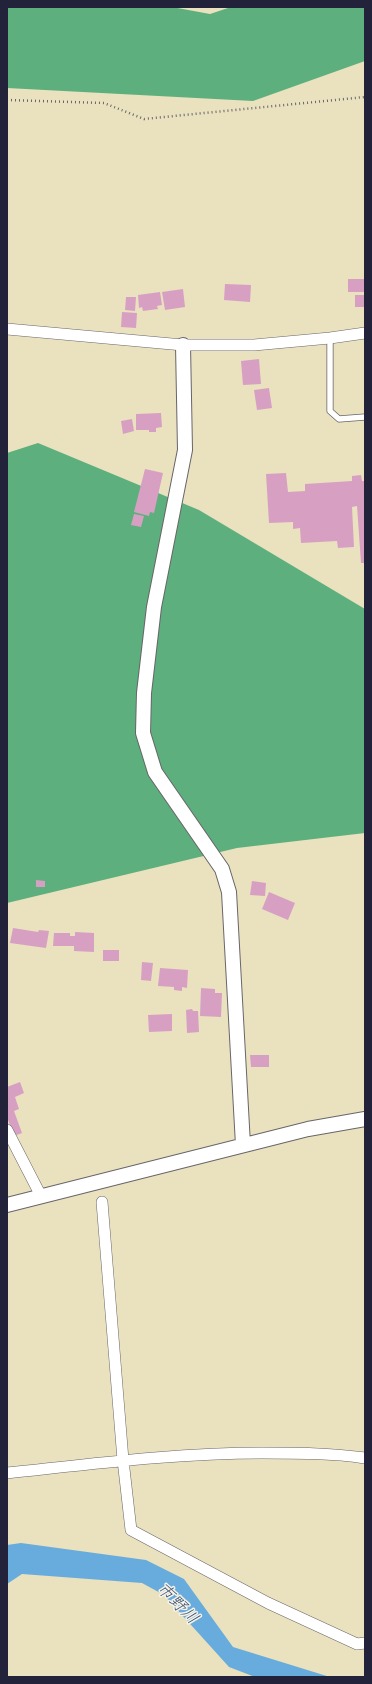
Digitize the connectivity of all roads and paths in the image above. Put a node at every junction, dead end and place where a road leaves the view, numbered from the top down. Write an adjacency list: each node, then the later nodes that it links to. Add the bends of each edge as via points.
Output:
1 (365, 97): 2 (path, via 144,119 104,103)
2 (7, 100)
3 (7, 329): 6 (street)
4 (365, 333): 5 (street)
5 (330, 338): 6 (street, via 254,345); 7 (lane, via 330,411 339,419)
6 (183, 345): 10 (street, via 184,450 154,607 142,733 155,772 222,869 230,892)
7 (365, 418)
8 (365, 1119): 10 (street, via 308,1129)
9 (7, 1130): 11 (street)
10 (243, 1145): 11 (street)
11 (41, 1196): 13 (street)
12 (102, 1202): 15 (street)
13 (7, 1204)
14 (365, 1458): 15 (street, via 297,1453 236,1453)
15 (123, 1460): 16 (street); 17 (street, via 131,1530 268,1603 357,1644)
16 (7, 1473)
17 (365, 1644)

